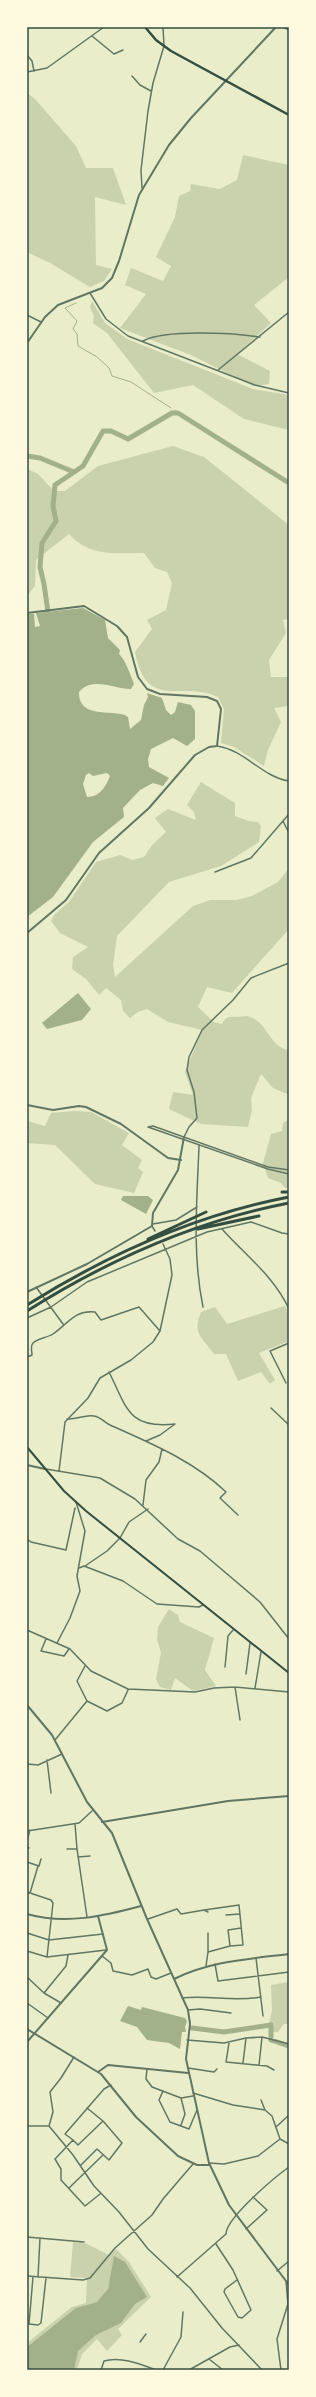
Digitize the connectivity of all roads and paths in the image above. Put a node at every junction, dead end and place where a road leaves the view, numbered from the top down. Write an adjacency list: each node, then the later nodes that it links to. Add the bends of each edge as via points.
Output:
1 (104, 27): 7 (street)
2 (145, 27): 8 (main road)
3 (163, 27): 8 (street)
4 (276, 27): 14 (street)
5 (283, 27): 6 (street)
6 (289, 30)
7 (91, 36): 9 (street, via 114,54); 11 (street, via 47,68)
8 (164, 46): 14 (main road); 15 (street)
9 (123, 50)
10 (27, 55): 11 (street, via 32,61)
11 (34, 71): 12 (street)
12 (27, 72)
13 (132, 76): 15 (street, via 140,85)
14 (225, 82): 16 (main road); 17 (street, via 176,136)
15 (151, 91): 17 (street, via 141,170)
16 (289, 115)
17 (142, 188): 18 (street, via 114,274 102,288)
18 (90, 293): 21 (street, via 58,305); 23 (street, via 112,325)
19 (289, 312): 22 (street)
20 (27, 315): 21 (street)
21 (42, 322): 24 (street)
22 (260, 337): 23 (street, via 200,334 159,336); 25 (street)
23 (143, 341): 25 (street)
24 (27, 344)
25 (218, 370): 26 (street, via 255,385)
26 (289, 393)
27 (27, 613): 28 (street, via 84,606 122,630 138,677 147,689 160,694 207,696 216,701 221,710)
28 (217, 746): 29 (street, via 232,750 271,775); 34 (street, via 209,747 195,755 149,808 99,853 66,900)
29 (289, 781)
30 (289, 814): 31 (street)
31 (283, 821): 32 (street); 33 (street, via 251,858)
32 (289, 833)
33 (216, 872)
34 (27, 934)
35 (289, 963): 37 (street, via 251,978 202,1030 189,1057 187,1070 194,1092 197,1118 188,1127)
36 (27, 1105): 40 (street, via 52,1110 86,1107 121,1124 168,1158)
37 (184, 1137): 38 (street); 38 (street, via 153,1126 148,1127); 41 (street, via 268,1167)
38 (184, 1140): 39 (street); 40 (street)
39 (199, 1146): 42 (street); 47 (street)
40 (181, 1160): 50 (street, via 176,1176 163,1193 153,1214)
41 (289, 1170)
42 (289, 1174)
43 (282, 1192): 44 (highway)
44 (289, 1192)
45 (289, 1197): 55 (highway, via 220,1214)
46 (289, 1203): 52 (highway, via 238,1214)
47 (197, 1207): 50 (street, via 176,1220); 62 (street, via 197,1278)
48 (206, 1212): 55 (highway)
49 (258, 1216): 52 (highway)
50 (152, 1225): 53 (street); 58 (street, via 87,1264)
51 (222, 1229): 54 (street, via 255,1222 277,1232); 57 (street, via 192,1237); 63 (street, via 279,1289)
52 (190, 1230): 64 (highway, via 112,1263)
53 (154, 1231)
54 (289, 1234)
55 (142, 1243): 60 (highway, via 77,1275)
56 (163, 1244): 57 (street)
57 (165, 1249): 61 (street, via 87,1282); 67 (street, via 170,1259 172,1275)
58 (37, 1288): 59 (street); 61 (street)
59 (27, 1292)
60 (27, 1305)
61 (50, 1307): 65 (street); 66 (street)
62 (203, 1307)
63 (289, 1309)
64 (27, 1311)
65 (27, 1318)
66 (62, 1324): 67 (street, via 85,1311 95,1312 101,1320 139,1307); 69 (street, via 53,1334 33,1342 32,1355)
67 (160, 1332): 70 (street, via 153,1342 132,1360)
68 (289, 1343): 71 (street, via 270,1351)
69 (27, 1357)
70 (108, 1372): 73 (street, via 100,1378 88,1398); 75 (street, via 126,1407 136,1419 160,1425 175,1424)
71 (286, 1383)
72 (271, 1408): 74 (street)
73 (67, 1419): 75 (street, via 95,1416); 80 (street)
74 (289, 1425)
75 (146, 1441): 77 (street)
76 (27, 1447): 79 (main road)
77 (162, 1449): 82 (street, via 159,1462 146,1480); 85 (street, via 217,1484 226,1492 220,1498)
78 (27, 1465): 79 (street)
79 (46, 1469): 80 (street); 81 (main road)
80 (59, 1471): 82 (street, via 100,1478)
81 (76, 1502): 83 (street); 86 (main road)
82 (143, 1505): 84 (street)
83 (76, 1507): 87 (street, via 66,1550); 89 (street, via 85,1531)
84 (148, 1509): 86 (street, via 129,1522); 94 (street, via 178,1539 204,1554 260,1602)
85 (238, 1516)
86 (120, 1538): 88 (street, via 107,1552); 90 (main road)
87 (27, 1539)
88 (84, 1566): 89 (street); 90 (street, via 123,1581 157,1604 199,1608)
89 (79, 1568): 95 (street, via 79,1595)
90 (203, 1605): 92 (main road)
91 (27, 1630): 93 (street)
92 (233, 1630): 96 (main road); 100 (street, via 228,1636)
93 (46, 1639): 95 (street); 97 (street, via 42,1651 48,1654 64,1656)
94 (289, 1639)
95 (57, 1643): 97 (street)
96 (250, 1643): 98 (main road); 102 (street)
97 (69, 1649): 99 (street)
98 (261, 1652): 101 (main road); 104 (street)
99 (84, 1666): 105 (street); 107 (street, via 77,1681)
100 (225, 1667)
101 (289, 1673)
102 (246, 1674)
103 (235, 1687): 104 (street); 105 (street, via 195,1692); 109 (street)
104 (255, 1688): 106 (street)
105 (128, 1689): 107 (street, via 122,1703 107,1710)
106 (289, 1692)
107 (87, 1702): 110 (street)
108 (27, 1705): 110 (street)
109 (240, 1720)
110 (55, 1740): 111 (street)
111 (62, 1754): 112 (street); 116 (street)
112 (47, 1760): 113 (street, via 38,1765); 114 (street)
113 (27, 1764)
114 (51, 1793)
115 (289, 1796): 117 (street, via 228,1801)
116 (92, 1811): 117 (street); 118 (street)
117 (102, 1822): 131 (street, via 112,1833)
118 (75, 1824): 119 (street); 123 (street)
119 (30, 1830): 120 (street); 121 (street)
120 (27, 1832)
121 (27, 1841)
122 (67, 1849): 123 (street)
123 (77, 1849): 125 (street)
124 (90, 1856): 125 (street)
125 (78, 1857): 138 (street)
126 (41, 1859): 128 (street)
127 (27, 1862): 128 (street)
128 (38, 1866): 130 (street)
129 (27, 1892): 130 (street)
130 (30, 1893): 139 (street, via 51,1900)
131 (141, 1906): 137 (street); 140 (street)
132 (204, 1910): 133 (street); 135 (street, via 239,1904); 140 (street, via 181,1914 177,1909)
133 (208, 1912)
134 (27, 1914): 139 (street)
135 (240, 1914): 136 (street); 141 (street)
136 (226, 1915)
137 (98, 1916): 138 (street); 144 (street)
138 (86, 1917): 139 (street)
139 (51, 1919): 145 (street)
140 (147, 1919): 158 (street)
141 (242, 1928): 146 (street, via 243,1945); 146 (street, via 228,1930)
142 (27, 1933): 145 (street)
143 (208, 1933): 149 (street)
144 (103, 1934): 145 (street); 147 (street)
145 (49, 1940): 153 (street)
146 (230, 1946): 149 (street)
147 (107, 1950): 151 (street); 152 (street)
148 (27, 1951): 153 (street)
149 (208, 1952): 156 (street)
150 (289, 1954): 154 (street)
151 (68, 1955): 153 (street); 162 (street, via 68,1964)
152 (102, 1956): 158 (street, via 111,1963 113,1971 132,1974 148,1969 151,1977 156,1979); 166 (street)
153 (47, 1957)
154 (256, 1958): 155 (street); 159 (street)
155 (215, 1964): 156 (street); 159 (street, via 218,1981)
156 (206, 1966): 161 (street)
157 (289, 1972): 159 (street)
158 (171, 1973): 161 (street)
159 (258, 1976): 164 (street)
160 (27, 1977): 162 (street)
161 (174, 1979): 163 (street)
162 (44, 1993): 166 (street)
163 (182, 1998): 164 (street); 167 (street)
164 (261, 1998): 169 (street)
165 (27, 2003): 170 (street)
166 (61, 2003): 170 (street)
167 (188, 2010): 168 (street, via 200,2008); 175 (street, via 190,2024)
168 (231, 2013)
169 (263, 2016)
170 (48, 2018): 172 (street)
171 (27, 2029): 172 (street)
172 (34, 2034): 176 (street); 179 (street)
173 (262, 2037): 174 (street); 178 (street); 181 (street)
174 (246, 2038): 177 (street); 180 (street)
175 (187, 2040): 177 (street); 182 (street)
176 (27, 2042)
177 (228, 2043): 180 (street, via 226,2062)
178 (289, 2044)
179 (74, 2057): 186 (street); 200 (street, via 50,2092 52,2112)
180 (243, 2064): 181 (street)
181 (259, 2065): 185 (street)
182 (188, 2068): 184 (street, via 214,2072); 187 (street)
183 (147, 2069): 186 (street, via 108,2065); 187 (street); 189 (street, via 146,2079 152,2087)
184 (217, 2069)
185 (274, 2070)
186 (98, 2072): 188 (street)
187 (188, 2073): 190 (street)
188 (111, 2085): 194 (street, via 104,2089); 208 (street, via 143,2125 178,2156)
189 (163, 2091): 192 (street); 201 (street, via 159,2100 170,2122)
190 (192, 2092): 191 (street); 196 (street, via 233,2105)
191 (193, 2096): 192 (street); 195 (street)
192 (181, 2098): 201 (street, via 185,2114)
193 (261, 2100): 196 (street)
194 (88, 2108): 198 (street); 204 (street, via 64,2134)
195 (197, 2110): 201 (street, via 189,2129); 209 (street)
196 (265, 2110): 202 (street, via 271,2114)
197 (289, 2115): 202 (street)
198 (103, 2121): 204 (street, via 78,2145); 207 (street, via 122,2143 109,2160)
199 (27, 2126): 200 (street)
200 (49, 2126): 206 (street)
201 (181, 2126)
202 (276, 2127): 203 (street)
203 (280, 2139): 205 (street); 209 (street, via 258,2156 224,2164)
204 (73, 2140): 206 (street)
205 (289, 2144)
206 (67, 2149): 210 (street); 215 (street, via 55,2159 61,2169 61,2180)
207 (103, 2155): 210 (street, via 97,2149); 214 (street)
208 (194, 2164): 209 (street); 220 (street, via 152,2215)
209 (210, 2164): 218 (street, via 223,2194)
210 (81, 2166): 214 (street)
211 (289, 2167): 212 (street)
212 (286, 2169): 213 (street); 217 (street)
213 (289, 2172)
214 (86, 2174): 215 (street); 216 (street)
215 (69, 2188): 216 (street, via 85,2206)
216 (100, 2194): 220 (street, via 119,2212)
217 (253, 2197): 218 (street); 219 (street, via 267,2210)
218 (237, 2216): 219 (street); 224 (street)
219 (246, 2229): 226 (street)
220 (133, 2231): 230 (street); 231 (street, via 114,2248 87,2280)
221 (27, 2237): 222 (street)
222 (40, 2238): 223 (street); 229 (street)
223 (84, 2242)
224 (216, 2244): 230 (street); 232 (street)
225 (289, 2261): 226 (street)
226 (277, 2271): 233 (street)
227 (27, 2276): 228 (street)
228 (33, 2277): 229 (street); 231 (street, via 29,2324 38,2325 41,2323)
229 (38, 2277): 231 (street)
230 (177, 2277): 240 (street, via 190,2288 221,2328)
231 (46, 2278)
232 (237, 2280): 232 (street, via 250,2310 242,2318 238,2317 224,2292)
233 (286, 2282): 234 (street); 236 (street)
234 (289, 2285)
235 (289, 2294): 236 (street)
236 (287, 2296): 248 (street, via 287,2308 280,2324 278,2339)
237 (183, 2312): 244 (street, via 181,2337)
238 (146, 2334): 239 (street)
239 (140, 2342)
240 (239, 2345): 241 (street); 247 (street)
241 (209, 2358): 245 (street); 246 (street)
242 (101, 2370): 243 (street, via 104,2361 111,2359 133,2362)
243 (156, 2370)
244 (163, 2370)
245 (189, 2370)
246 (223, 2370)
247 (262, 2370)
248 (281, 2370)

